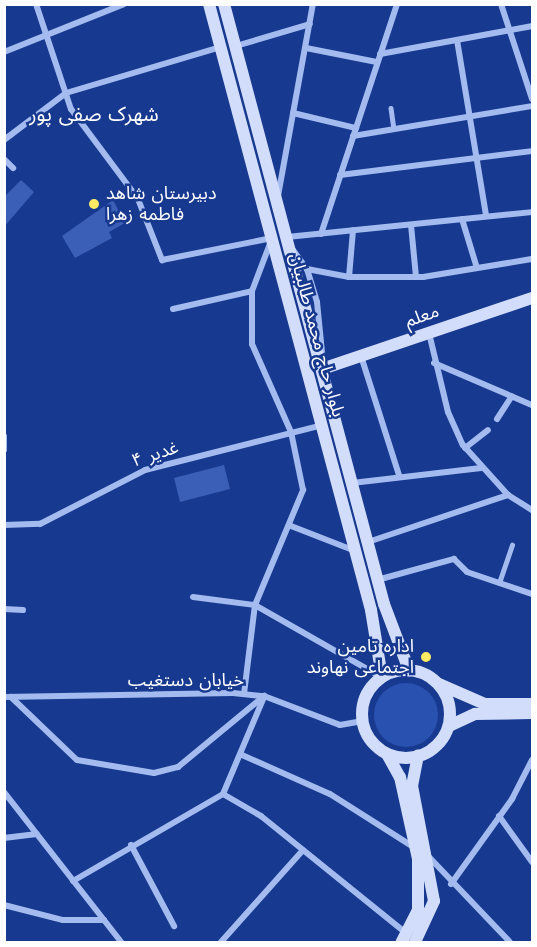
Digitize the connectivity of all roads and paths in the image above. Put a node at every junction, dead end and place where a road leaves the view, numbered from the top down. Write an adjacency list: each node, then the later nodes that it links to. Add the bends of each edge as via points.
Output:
1 (36, 4): 11 (street)
2 (124, 4): 11 (street)
3 (209, 4): 14 (main road, بلوار حاج محمد طالبیان)
4 (224, 4): 13 (main road, بلوار حاج محمد طالبیان)
5 (313, 4): 8 (street)
6 (397, 4): 17 (street)
7 (501, 4): 10 (street)
8 (310, 24): 13 (street); 15 (street)
9 (532, 26): 10 (street)
10 (510, 31): 12 (street); 20 (street)
11 (46, 33): 16 (street); 19 (street)
12 (457, 40): 17 (street); 24 (street)
13 (235, 46): 34 (main road, بلوار حاج محمد طالبیان)
14 (220, 47): 19 (street); 41 (main road, بلوار حاج محمد طالبیان)
15 (306, 48): 18 (street); 23 (street)
16 (4, 52)
17 (380, 54): 18 (street)
18 (377, 62): 25 (street)
19 (66, 93): 28 (street); 41 (street, via 71,109 138,199 162,260)
20 (532, 99)
21 (532, 106): 24 (street)
22 (391, 108): 26 (lane)
23 (293, 113): 25 (street); 34 (street)
24 (471, 117): 26 (street); 31 (street)
25 (356, 128): 27 (street)
26 (394, 129): 27 (street)
27 (353, 136): 33 (street)
28 (4, 140)
29 (532, 151): 31 (street)
30 (4, 159): 32 (street)
31 (477, 159): 33 (street); 36 (street)
32 (13, 168)
33 (340, 175): 40 (street)
34 (277, 200): 42 (main road, بلوار حاج محمد طالبیان)
35 (532, 212): 36 (street)
36 (486, 216): 37 (street)
37 (462, 219): 38 (street); 44 (street)
38 (411, 225): 39 (street); 47 (street)
39 (353, 230): 40 (street); 46 (street)
40 (321, 234): 42 (street)
41 (272, 237): 48 (street); 58 (main road, بلوار حاج محمد طالبیان)
42 (288, 241): 45 (street); 54 (main road, بلوار حاج محمد طالبیان)
43 (532, 259): 44 (street)
44 (477, 268): 47 (street)
45 (307, 269): 46 (street); 54 (street, via 325,346)
46 (349, 277): 47 (street)
47 (416, 277)
48 (252, 291): 50 (street); 60 (street, via 252,344)
49 (532, 298): 51 (main road, معلم)
50 (173, 309)
51 (429, 333): 52 (main road, معلم); 53 (street)
52 (360, 356): 54 (main road, معلم); 65 (street)
53 (434, 363): 55 (street); 62 (street)
54 (322, 369): 66 (main road, بلوار حاج محمد طالبیان)
55 (512, 396): 56 (street); 57 (street)
56 (532, 405)
57 (497, 419)
58 (323, 425): 60 (street, غدیر ۴); 73 (main road, بلوار حاج محمد طالبیان)
59 (488, 430): 62 (street)
60 (291, 432): 69 (street, غدیر ۴, via 145,470 39,524); 70 (street, via 303,490)
61 (4, 436): 63 (street)
62 (465, 448): 64 (street)
63 (4, 450)
64 (481, 468): 65 (street); 67 (street)
65 (399, 475): 66 (street)
66 (352, 483): 71 (main road, بلوار حاج محمد طالبیان)
67 (508, 495): 68 (street); 71 (street)
68 (532, 510)
69 (4, 525)
70 (291, 526): 73 (street); 78 (street)
71 (368, 542): 74 (main road, بلوار حاج محمد طالبیان)
72 (512, 545): 75 (lane)
73 (356, 551): 82 (main road, بلوار حاج محمد طالبیان)
74 (377, 580): 75 (street, via 454,560 467,572); 81 (main road, بلوار حاج محمد طالبیان, via 396,647)
75 (499, 583): 76 (street)
76 (532, 594)
77 (193, 597): 78 (street)
78 (255, 605): 82 (street); 84 (street)
79 (4, 609): 80 (street)
80 (23, 610)
81 (409, 670): 82 (main road); 83 (main road)
82 (382, 677): 89 (main road, via 366,696)
83 (438, 684): 87 (main road, via 485,704); 90 (main road, via 447,696)
84 (244, 694): 85 (street, خیابان دستغیب); 86 (street, خیابان دستغیب)
85 (264, 696): 86 (street, via 178,767 154,773 77,760); 89 (street, خیابان دستغیب, via 340,725); 92 (street)
86 (8, 697)
87 (532, 704)
88 (532, 713): 90 (main road, via 475,714)
89 (363, 721): 91 (main road, via 372,742)
90 (449, 726): 93 (main road, via 436,747)
91 (387, 753): 93 (main road); 102 (main road, via 400,777)
92 (242, 754): 96 (street); 102 (street, via 330,794)
93 (418, 756): 102 (main road, via 411,778)
94 (532, 760): 97 (street)
95 (4, 792): 98 (street)
96 (223, 794): 100 (street); 101 (street)
97 (500, 816): 103 (street); 105 (street)
98 (37, 834): 99 (street); 104 (street)
99 (4, 838)
100 (131, 845): 104 (street); 108 (street)
101 (303, 850): 109 (street); 111 (street)
102 (422, 852): 105 (street); 109 (main road, via 433,907)
103 (532, 862)
104 (73, 881): 107 (street)
105 (451, 884): 112 (street)
106 (4, 905): 107 (street, via 63,920)
107 (104, 920): 110 (street)
108 (174, 926)
109 (411, 940)
110 (121, 942)
111 (221, 942)
112 (510, 942)

